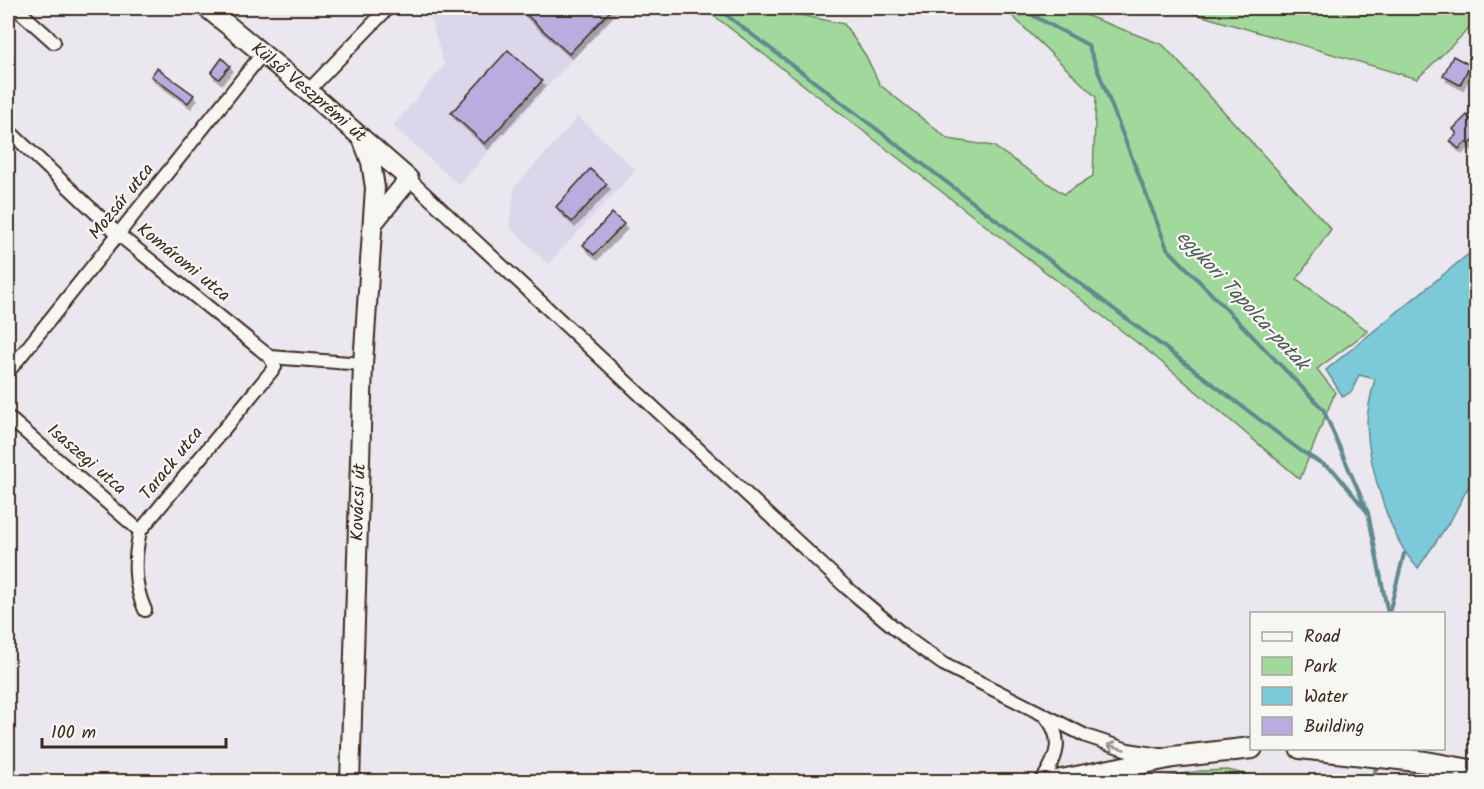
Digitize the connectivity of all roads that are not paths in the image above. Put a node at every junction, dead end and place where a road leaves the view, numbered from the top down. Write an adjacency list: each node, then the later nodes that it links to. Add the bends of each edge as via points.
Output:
1 (16, 8): 4 (street)
2 (207, 8): 5 (street, Külső Veszprémi út)
3 (388, 8): 6 (street)
4 (54, 42)
5 (264, 53): 6 (street, Külső Veszprémi út); 12 (street, Mozsár utca)
6 (308, 91): 8 (street, Külső Veszprémi út)
7 (8, 130): 12 (street, Komáromi utca)
8 (362, 138): 9 (street, Külső Veszprémi út); 10 (street, Kovácsi út)
9 (404, 175): 10 (street, via 385,174); 11 (street); 19 (street, via 855,596 944,664)
10 (375, 188): 11 (street, Kovácsi út)
11 (373, 223): 14 (street, Kovácsi út)
12 (119, 235): 13 (street, Komáromi utca); 15 (street, Mozsár utca)
13 (270, 357): 14 (street); 17 (street, Tarack utca, via 275,367)
14 (363, 364): 24 (street, Kovácsi út)
15 (8, 372)
16 (8, 417): 17 (street, Isaszegi utca)
17 (141, 531): 18 (street, Tarack utca, via 135,582)
18 (146, 610)
19 (1042, 713): 22 (street, one-way to 19, via 1107,744); 25 (street, via 1054,726 1058,739 1054,762)
20 (1250, 748): 22 (main road)
21 (1317, 750): 23 (main road)
22 (1173, 757): 26 (main road)
23 (1474, 766)
24 (350, 782)
25 (1041, 782)
26 (1052, 782)

